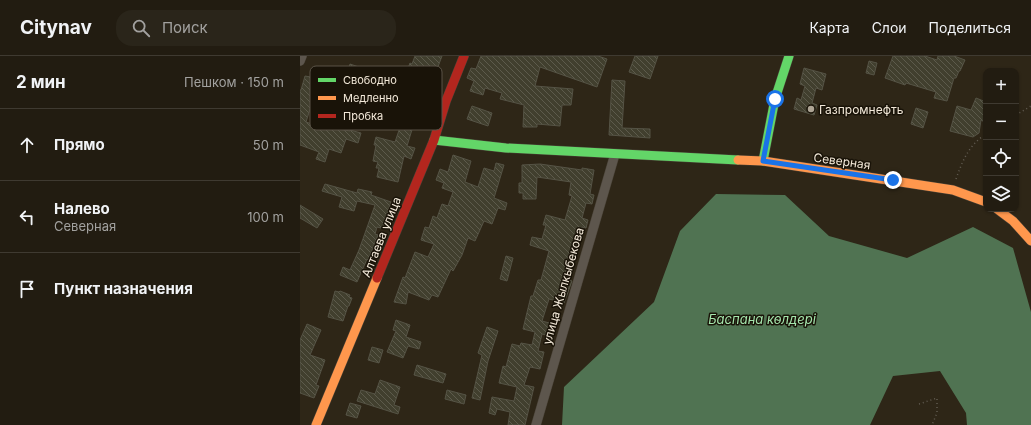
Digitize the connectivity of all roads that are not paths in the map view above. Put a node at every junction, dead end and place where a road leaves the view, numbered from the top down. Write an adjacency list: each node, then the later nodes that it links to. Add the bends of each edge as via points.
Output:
1 (302, 56): 4 (street)
2 (464, 56): 5 (street, Алтаева улица)
3 (788, 56): 9 (street, via 775,99)
4 (300, 61)
5 (442, 114)
6 (437, 130): 7 (street, Алтаева улица)
7 (434, 140): 8 (street, Северная, via 506,148); 13 (street, Алтаева улица)
8 (615, 154): 9 (street, Северная); 14 (street, улица Жылкыбекова)
9 (763, 161): 10 (street, Северная, via 954,190)
10 (983, 201)
11 (1001, 212): 12 (street)
12 (1031, 242)
13 (316, 425)
14 (536, 425)

